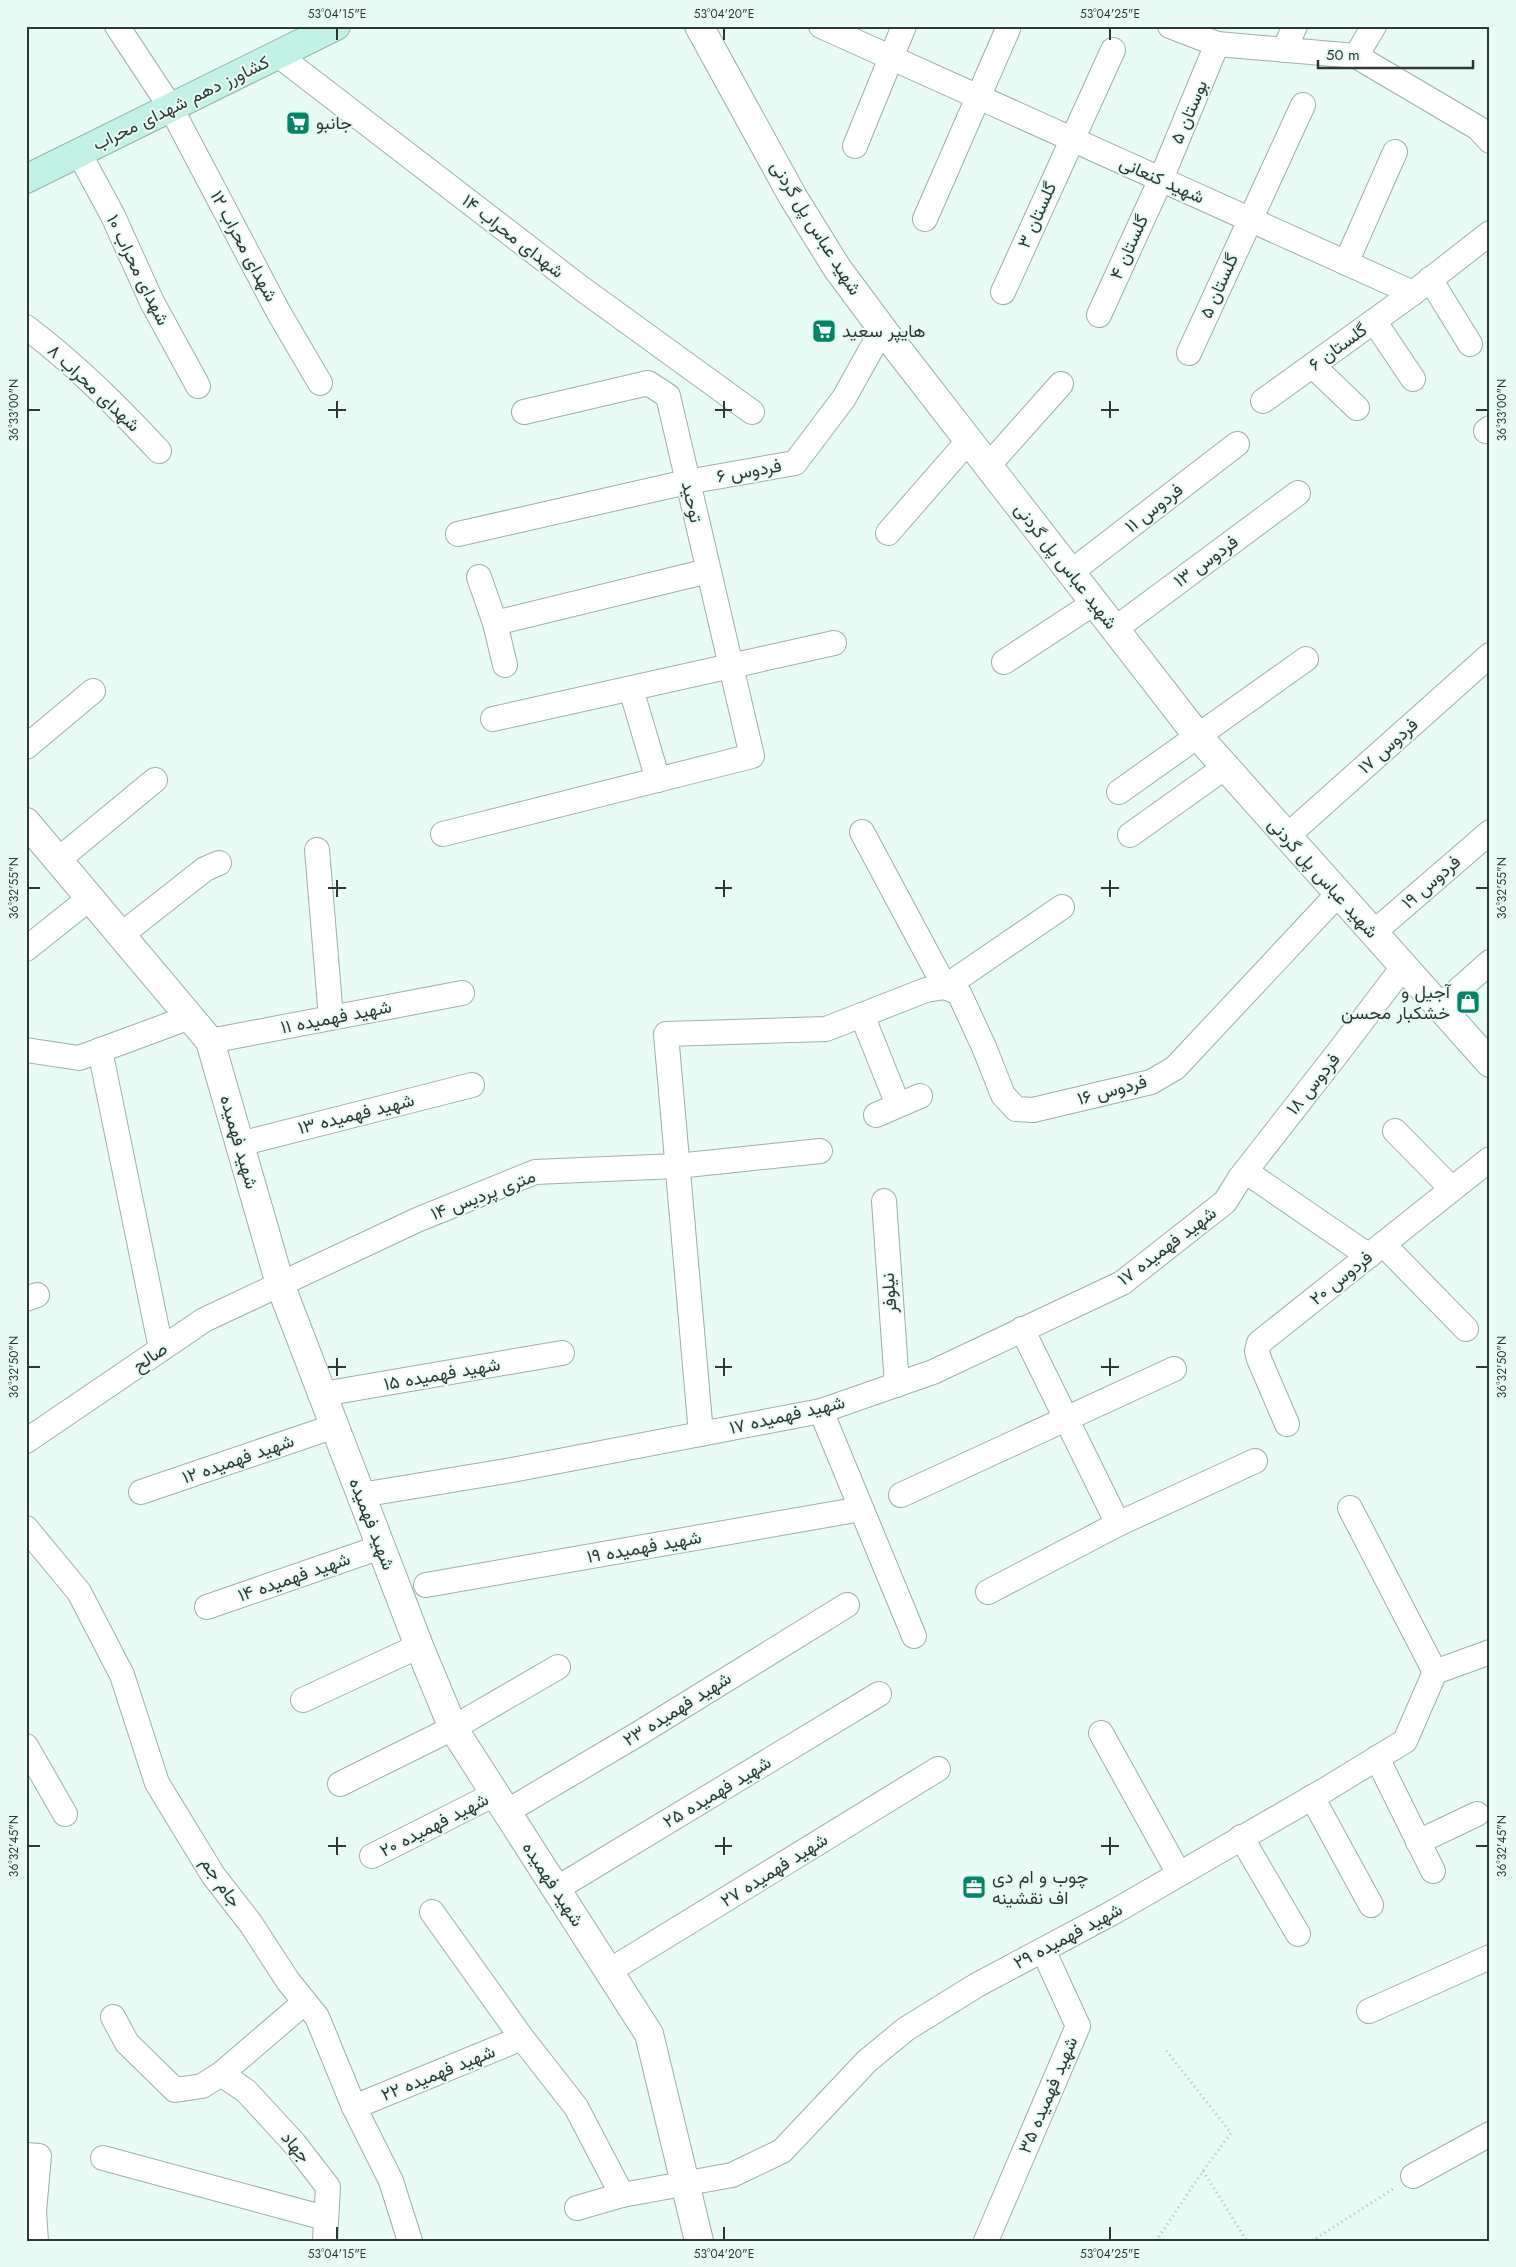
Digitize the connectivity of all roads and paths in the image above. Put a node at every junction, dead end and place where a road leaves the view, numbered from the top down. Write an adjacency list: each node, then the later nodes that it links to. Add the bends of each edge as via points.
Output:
1 (117, 26): 18 (street, شهدای محراب ۱۲)
2 (336, 26): 13 (main road, کشاورز دهم شهدای محراب)
3 (699, 26): 35 (street, شهید عباس پل گردنی, via 793,197 837,268)
4 (821, 26): 15 (street, شهید کنعانی)
5 (904, 26): 15 (street)
6 (1170, 26): 10 (street)
7 (1295, 26): 12 (street)
8 (1374, 26): 14 (street)
9 (1008, 30): 16 (street)
10 (1217, 44): 12 (street); 25 (street, بوستان ۵)
11 (1112, 50): 19 (street, گلستان ۳, via 1077,132)
12 (1284, 50): 14 (street)
13 (278, 55): 18 (main road, کشاورز دهم شهدای محراب); 46 (street, شهدای محراب ۱۴, via 580,288)
14 (1356, 56): 20 (street, via 1478,128)
15 (892, 58): 16 (street, شهید کنعانی); 21 (street)
16 (977, 96): 19 (street, شهید کنعانی); 26 (street)
17 (1303, 105): 27 (street, گلستان ۵)
18 (171, 108): 23 (main road, کشاورز دهم شهدای محراب); 40 (street, شهدای محراب ۱۲, via 279,313)
19 (1071, 139): 25 (street, شهید کنعانی); 31 (street, گلستان ۳)
20 (1490, 141)
21 (855, 146)
22 (1395, 152): 29 (street)
23 (78, 153): 24 (main road, کشاورز دهم شهدای محراب); 42 (street, شهدای محراب ۱۰)
24 (26, 179)
25 (1161, 179): 27 (street, شهید کنعانی); 32 (street, گلستان ۴)
26 (925, 219)
27 (1249, 219): 29 (street, شهید کنعانی); 37 (street, گلستان ۵)
28 (1487, 240): 30 (street)
29 (1346, 262): 30 (street, شهید کنعانی)
30 (1422, 286): 33 (street, گلستان ۶); 36 (street)
31 (1003, 292)
32 (1100, 315)
33 (1374, 321): 38 (street, گلستان ۶); 39 (street)
34 (26, 327): 49 (street, شهدای محراب ۸, via 107,396)
35 (882, 328): 47 (street, شهید عباس پل گردنی); 51 (street, فردوس ۶, via 844,398 796,463)
36 (1470, 344)
37 (1189, 353)
38 (1312, 366): 43 (street, گلستان ۶); 44 (street)
39 (1414, 379)
40 (320, 383)
41 (1061, 384): 50 (street)
42 (198, 386)
43 (1263, 401)
44 (1357, 408)
45 (524, 412): 51 (street, توحید, via 648,384 668,396)
46 (752, 412)
47 (969, 440): 50 (street, شهید عباس پل گردنی); 53 (street)
48 (1237, 444): 56 (street, فردوس ۱۱)
49 (159, 451)
50 (988, 466): 56 (street, شهید عباس پل گردنی)
51 (687, 482): 54 (street, فردوس ۶); 55 (street, توحید)
52 (1298, 493): 60 (street, فردوس ۱۳)
53 (888, 533)
54 (458, 534)
55 (708, 571): 59 (street); 66 (street, توحید)
56 (1070, 572): 58 (street, شهید عباس پل گردنی)
57 (479, 576): 59 (street)
58 (1094, 603): 60 (street, شهید عباس پل گردنی); 64 (street)
59 (495, 623): 65 (street)
60 (1114, 629): 70 (street, شهید عباس پل گردنی)
61 (834, 643): 66 (street)
62 (1490, 655): 81 (street, فردوس ۱۷)
63 (1306, 659): 70 (street)
64 (1004, 662)
65 (505, 665)
66 (731, 667): 67 (street); 74 (street, توحید, via 752,756)
67 (631, 688): 69 (street); 74 (street)
68 (93, 691): 71 (street)
69 (494, 718)
70 (1196, 735): 72 (street, شهید عباس پل گردنی); 75 (street)
71 (26, 747)
72 (1224, 768): 80 (street); 81 (street, شهید عباس پل گردنی)
73 (155, 780): 83 (street)
74 (658, 780): 79 (street)
75 (1119, 792)
76 (28, 826): 83 (street, شهید فهمیده)
77 (862, 832): 93 (street)
78 (1490, 832): 88 (street, فردوس ۱۹)
79 (443, 834)
80 (1130, 835)
81 (1286, 837): 85 (street, شهید عباس پل گردنی)
82 (317, 850): 98 (street)
83 (58, 860): 86 (street, شهید فهمیده)
84 (219, 863): 89 (street, via 205,869)
85 (1338, 894): 88 (street, شهید عباس پل گردنی); 93 (street, فردوس ۱۶, via 1175,1068 1151,1082 1033,1110 1016,1109 1003,1095 959,993)
86 (90, 898): 89 (street, شهید فهمیده); 90 (street)
87 (1062, 907): 93 (street)
88 (1373, 933): 92 (street, شهید عباس پل گردنی)
89 (121, 935): 97 (street, شهید فهمیده)
90 (26, 949)
91 (1490, 962): 95 (street)
92 (1403, 967): 95 (street, شهید عباس پل گردنی); 112 (street, فردوس ۱۸)
93 (945, 987): 96 (street, via 926,990)
94 (462, 993): 98 (street, شهید فهمیده ۱۱)
95 (1439, 1007): 102 (street, شهید عباس پل گردنی)
96 (862, 1015): 105 (street); 111 (street, via 826,1029 666,1034)
97 (190, 1017): 99 (street, شهید فهمیده); 101 (street)
98 (331, 1018): 99 (street, شهید فهمیده ۱۱)
99 (210, 1041): 108 (street, شهید فهمیده)
100 (26, 1050): 101 (street, via 79,1058)
101 (100, 1050): 120 (street)
102 (1490, 1063)
103 (472, 1085): 108 (street, شهید فهمیده ۱۳)
104 (920, 1096): 105 (street)
105 (898, 1105): 106 (street)
106 (876, 1115)
107 (1395, 1131): 113 (street)
108 (240, 1144): 117 (street, شهید فهمیده)
109 (820, 1152): 111 (street, ۱۴ متری پردیس)
110 (1490, 1159): 113 (street, فردوس ۲۰)
111 (677, 1166): 117 (street, ۱۴ متری پردیس, via 535,1172 417,1220); 129 (street)
112 (1245, 1171): 115 (street, فردوس ۱۸); 116 (street)
113 (1452, 1189): 116 (street, فردوس ۲۰)
114 (884, 1201): 123 (street, نیلوفر)
115 (1225, 1202): 118 (street, شهید فهمیده ۱۷, via 1122,1283)
116 (1376, 1250): 119 (street); 127 (street, فردوس ۲۰, via 1259,1344 1259,1359)
117 (280, 1284): 120 (street, صالح, via 204,1320); 124 (street, شهید فهمیده)
118 (1022, 1329): 123 (street, شهید فهمیده ۱۷, via 934,1372); 126 (street)
119 (1466, 1329)
120 (160, 1349): 130 (street, صالح)
121 (562, 1353): 124 (street, شهید فهمیده ۱۵)
122 (1174, 1369): 126 (street)
123 (897, 1385): 125 (street, شهید فهمیده ۱۷)
124 (323, 1394): 128 (street, شهید فهمیده)
125 (821, 1411): 129 (street, شهید فهمیده ۱۷); 136 (street)
126 (1066, 1419): 134 (street); 137 (street)
127 (1287, 1424)
128 (335, 1426): 132 (street, شهید فهمیده ۱۲); 133 (street, شهید فهمیده)
129 (701, 1434): 133 (street, شهید فهمیده ۱۷)
130 (26, 1440)
131 (1255, 1461): 137 (street)
132 (141, 1492)
133 (361, 1495): 139 (street, شهید فهمیده)
134 (902, 1496)
135 (1350, 1508): 148 (street)
136 (861, 1509): 140 (street, شهید فهمیده ۱۹); 144 (street)
137 (1118, 1524): 141 (street)
138 (26, 1528): 173 (street, جام جم, via 79,1592 118,1667 157,1783 213,1875)
139 (381, 1547): 143 (street, شهید فهمیده ۱۴); 145 (street, شهید فهمیده)
140 (426, 1585)
141 (988, 1592)
142 (847, 1605): 158 (street, شهید فهمیده ۲۳, via 638,1734)
143 (207, 1607)
144 (914, 1636)
145 (419, 1646): 150 (street); 151 (street, شهید فهمیده)
146 (1490, 1652): 148 (street)
147 (558, 1667): 151 (street)
148 (1435, 1672): 154 (street, شهید فهمیده ۲۹, via 1405,1741)
149 (879, 1694): 166 (street, شهید فهمیده ۲۵)
150 (303, 1700)
151 (453, 1728): 156 (street); 158 (street, شهید فهمیده)
152 (1101, 1733): 165 (street)
153 (26, 1746): 159 (street)
154 (1377, 1758): 157 (street, شهید فهمیده ۲۹); 162 (street)
155 (938, 1769): 172 (street, شهید فهمیده ۲۷)
156 (340, 1784)
157 (1312, 1797): 161 (street, شهید فهمیده ۲۹); 167 (street)
158 (501, 1803): 163 (street, شهید فهمیده ۲۰); 166 (street, شهید فهمیده)
159 (65, 1814)
160 (1477, 1814): 162 (street)
161 (1241, 1837): 165 (street, شهید فهمیده ۲۹); 169 (street)
162 (1418, 1842): 164 (street)
163 (372, 1856)
164 (1433, 1871)
165 (1179, 1874): 170 (street, شهید فهمیده ۲۹)
166 (556, 1890): 172 (street, شهید فهمیده)
167 (1371, 1905)
168 (432, 1912): 176 (street)
169 (1298, 1934)
170 (1043, 1950): 185 (street, شهید فهمیده ۲۹, via 977,1985 906,2029 867,2061 782,2152 732,2175); 192 (street, شهید فهمیده ۳۵, via 1078,2026)
171 (1490, 1956): 174 (street)
172 (609, 1971): 185 (street, شهید فهمیده, via 649,2034)
173 (305, 2002): 178 (street); 179 (street, جام جم, via 317,2017)
174 (1369, 2011)
175 (113, 2017): 178 (street, via 128,2043 175,2090 202,2086)
176 (522, 2038): 179 (street, شهید فهمیده ۲۲); 186 (street, via 576,2107)
177 (1165, 2049): 183 (path, via 1231,2133)
178 (221, 2074): 188 (street, جهاد, via 246,2092 294,2143 328,2187)
179 (354, 2107): 190 (street, جام جم, via 391,2181)
180 (1490, 2134): 184 (street)
181 (26, 2155): 189 (street, via 39,2156 34,2211)
182 (103, 2158): 188 (street)
183 (1203, 2171): 193 (path); 194 (path)
184 (1413, 2176): 195 (path)
185 (684, 2184): 186 (street); 191 (street, شهید فهمیده)
186 (622, 2194): 187 (street)
187 (577, 2208)
188 (325, 2229)
189 (36, 2241)
190 (410, 2241)
191 (699, 2241)
192 (986, 2241)
193 (1156, 2241)
194 (1247, 2241)
195 (1312, 2241)

